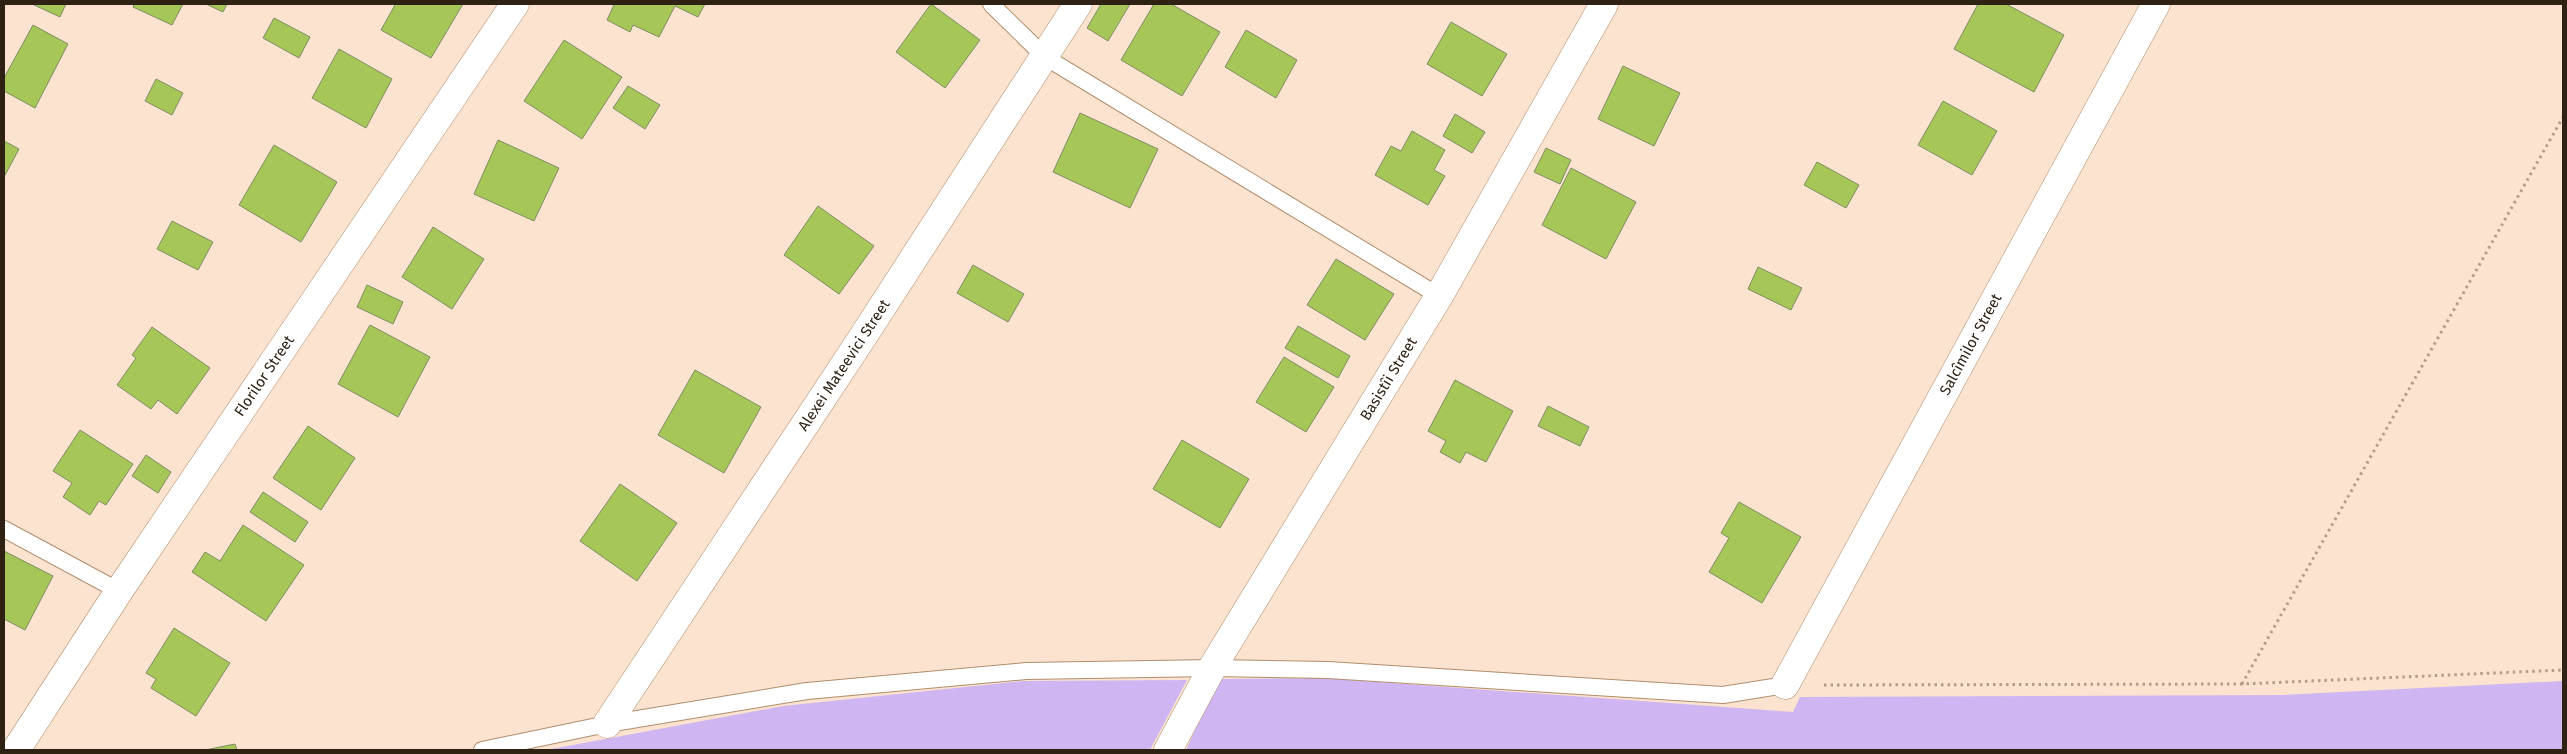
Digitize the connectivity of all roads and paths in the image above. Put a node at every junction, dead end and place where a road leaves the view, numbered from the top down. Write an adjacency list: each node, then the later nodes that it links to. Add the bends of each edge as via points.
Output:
1 (515, 4): 10 (street, Florilor Street)
2 (991, 4): 6 (lane)
3 (1078, 4): 6 (street, Alexei Mateevici Street)
4 (1604, 4): 8 (street, Basistîi Street)
5 (2156, 4): 14 (street, Salcîmilor Street)
6 (1045, 57): 8 (lane); 15 (street, Alexei Mateevici Street)
7 (2563, 117): 13 (path)
8 (1439, 296): 11 (street, Basistîi Street)
9 (4, 529): 10 (lane)
10 (119, 591): 16 (street, Florilor Street)
11 (1212, 668): 14 (lane, via 1328,670 1723,695); 15 (lane, via 1026,671 808,691); 18 (street, Basistîi Street)
12 (2563, 670): 13 (path)
13 (2242, 684): 14 (path)
14 (1785, 685)
15 (607, 724): 17 (lane)
16 (16, 750)
17 (482, 750)
18 (1168, 750)

